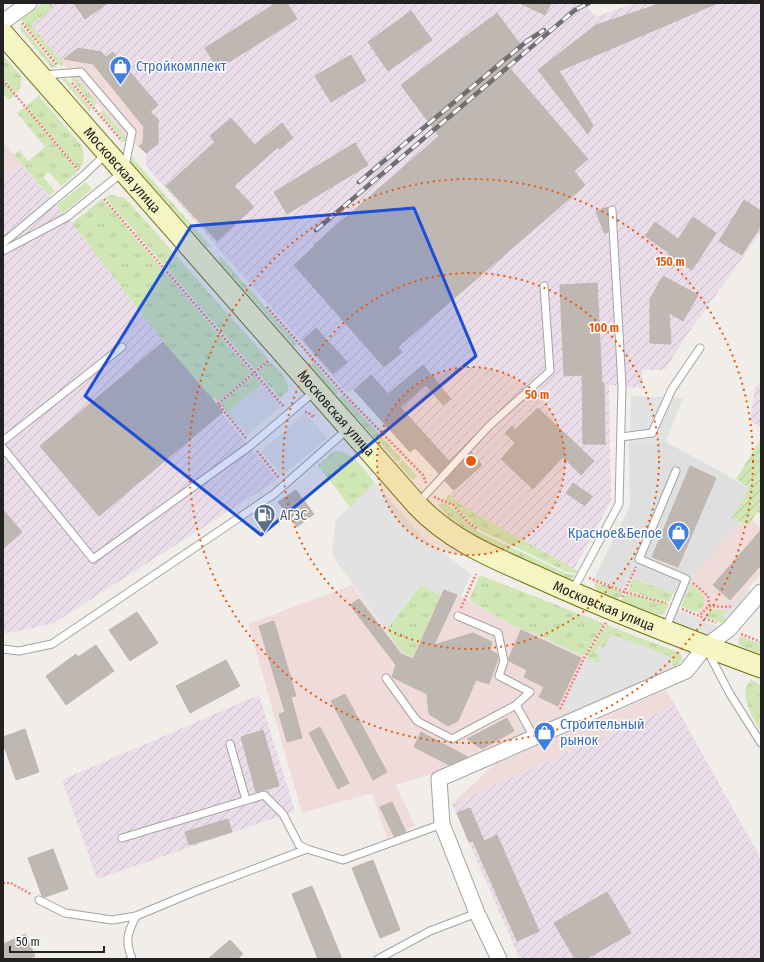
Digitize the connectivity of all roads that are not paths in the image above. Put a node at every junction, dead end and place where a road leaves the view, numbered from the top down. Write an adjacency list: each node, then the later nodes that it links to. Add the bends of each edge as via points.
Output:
1 (29, 3): 2 (street)
2 (8, 18)
3 (3, 34): 4 (main road, Московская улица)
4 (40, 76): 5 (main road, Московская улица); 6 (lane, via 81,72 132,132)
5 (108, 152): 6 (main road, Московская улица); 8 (lane)
6 (124, 171): 9 (lane, via 66,217); 13 (main road, Московская улица)
7 (612, 210): 15 (lane, via 622,386)
8 (3, 243)
9 (3, 252)
10 (544, 286): 19 (lane, via 550,371 489,426)
11 (122, 347): 16 (lane)
12 (700, 348): 15 (lane, via 672,389 652,433)
13 (315, 391): 14 (main road, Московская улица); 17 (lane, via 251,444 93,559)
14 (349, 428): 19 (main road, Московская улица); 25 (lane, via 274,494 52,644 19,651)
15 (621, 437): 21 (lane, via 619,504)
16 (3, 440)
17 (3, 448)
18 (676, 471): 23 (lane, via 639,559 686,579)
19 (423, 498): 21 (main road, Московская улица, via 439,526 465,543)
20 (761, 592): 24 (street, via 729,629)
21 (571, 593): 23 (main road, Московская улица)
22 (458, 616): 28 (lane, via 498,633 504,661 499,676 530,692)
23 (665, 631): 24 (main road, Московская улица)
24 (705, 647): 26 (main road, Московская улица); 29 (street, via 686,671); 30 (lane, via 730,694)
25 (3, 649)
26 (758, 668)
27 (386, 678): 28 (lane, via 417,721 452,739)
28 (516, 705): 29 (lane)
29 (534, 737): 33 (street, via 439,779)
30 (761, 743)
31 (230, 744): 32 (lane)
32 (246, 800): 34 (lane); 35 (lane, via 264,795 283,814 299,845)
33 (442, 824): 35 (lane, via 343,860); 37 (street)
34 (122, 838)
35 (307, 850): 38 (lane, via 196,890)
36 (39, 900): 38 (lane, via 65,913 112,920)
37 (477, 913): 40 (lane, via 430,931); 41 (street)
38 (136, 916): 39 (lane, via 129,930 127,945)
39 (132, 959)
40 (378, 959)
41 (499, 959)

